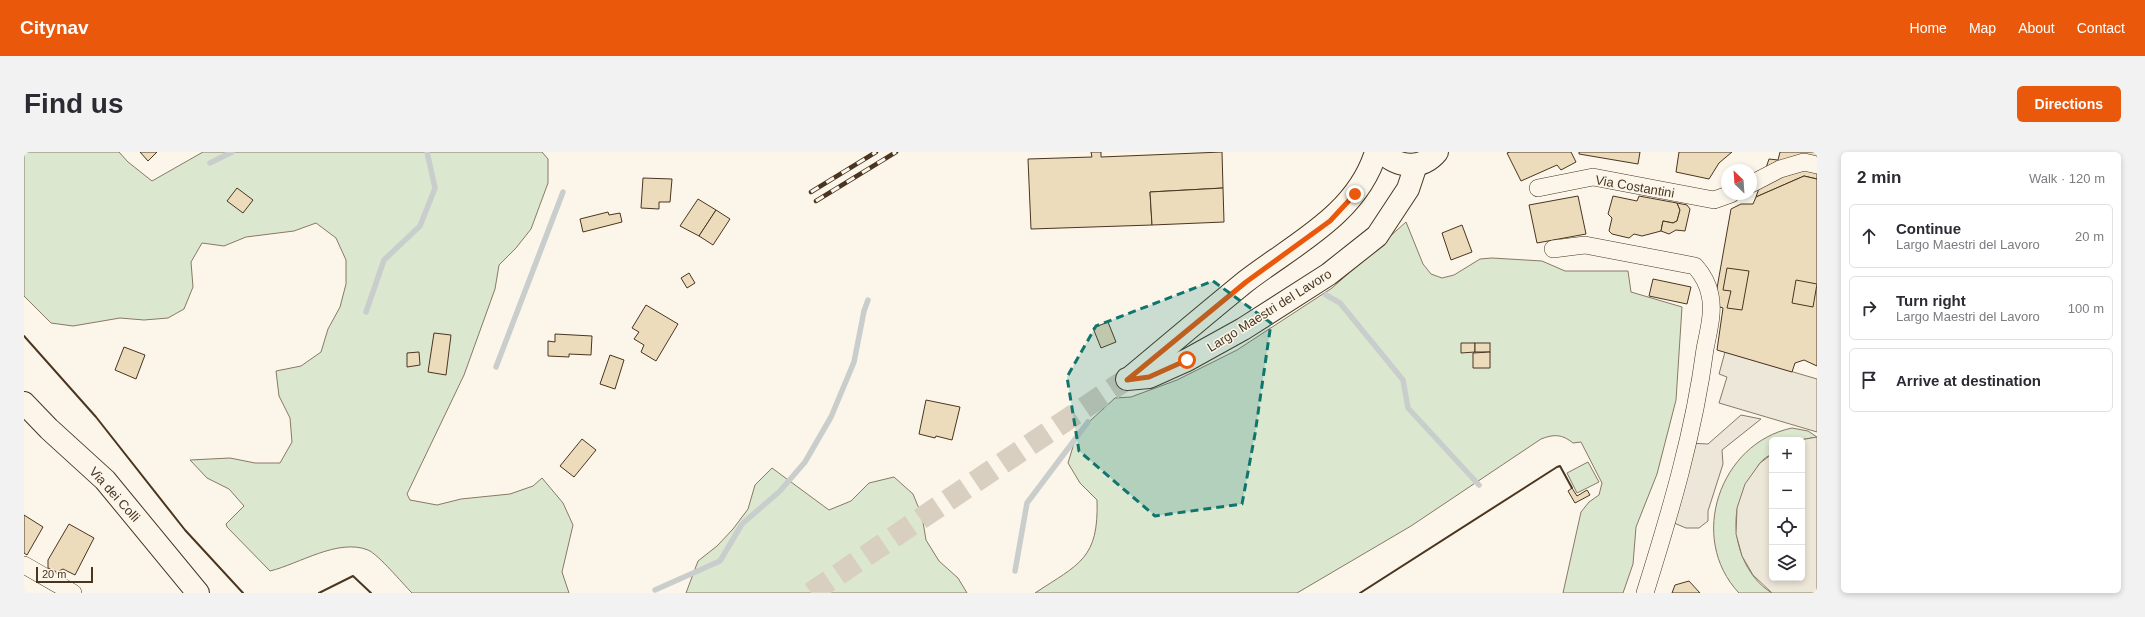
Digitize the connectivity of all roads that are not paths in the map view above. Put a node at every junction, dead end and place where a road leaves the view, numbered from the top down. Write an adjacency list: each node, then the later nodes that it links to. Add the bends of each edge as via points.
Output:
1 (1376, 152): 4 (street, Largo Maestri del Lavoro, via 1372,166 1355,194 1330,221 1246,282 1127,380 1149,377 1187,360 1243,329 1329,274 1377,236 1408,189)
2 (1382, 152): 4 (street, via 1401,164)
3 (1437, 152): 4 (street, via 1426,162)
4 (1416, 165)
5 (1817, 166): 6 (street, via 1804,162 1780,169)
6 (1757, 181)
7 (1538, 188): 8 (street, Via Costantini, via 1593,177 1714,200)
8 (1721, 198)
9 (1553, 249): 16 (street, via 1585,245 1695,266 1704,276 1710,296 1710,316 1701,385 1688,447)
10 (24, 403): 12 (street, Via dei Colli)
11 (24, 421): 12 (street)
12 (48, 429): 15 (street, Via dei Colli, via 105,480)
13 (24, 565): 14 (street)
14 (72, 593)
15 (198, 593)
16 (1645, 593)

